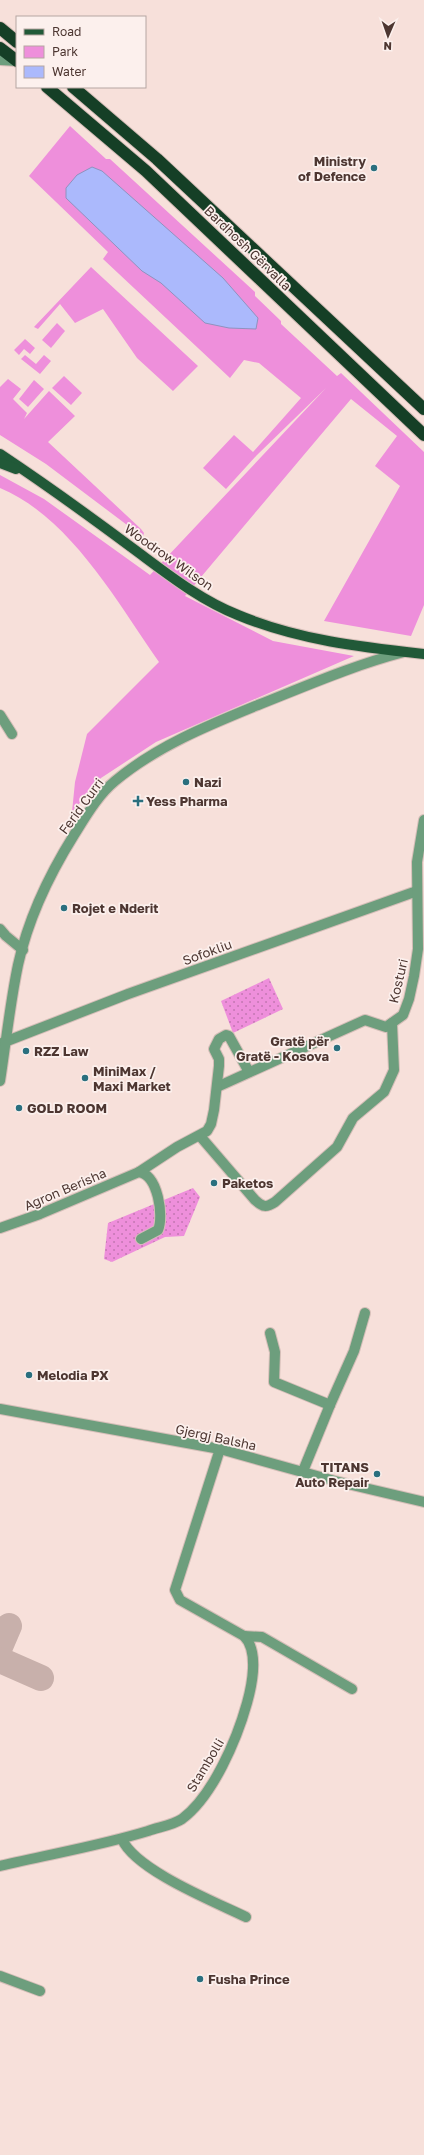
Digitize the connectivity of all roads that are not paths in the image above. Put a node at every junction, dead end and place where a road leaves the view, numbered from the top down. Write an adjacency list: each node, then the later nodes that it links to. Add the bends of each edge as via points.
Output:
1 (0, 28): 2 (highway)
2 (16, 41)
3 (0, 48): 5 (highway)
4 (0, 60): 6 (street)
5 (16, 60)
6 (16, 61)
7 (48, 88): 10 (highway, Bardhosh Gërvalla, via 146,171)
8 (74, 88): 9 (highway, Bardhosh Gërvalla, via 157,159)
9 (424, 409)
10 (424, 435)
11 (0, 454): 13 (main road)
12 (0, 463): 13 (main road)
13 (31, 475): 14 (main road, Woodrow Wilson, via 62,495 184,586 237,615 294,634 359,647)
14 (405, 652): 15 (main road, Woodrow Wilson); 21 (street, Ferid Curri, via 364,664 228,717 160,750 126,773 103,793 70,842 42,894)
15 (424, 654)
16 (0, 715): 17 (street)
17 (12, 734)
18 (424, 820): 19 (street, Kosturi, via 417,862)
19 (417, 891): 22 (street, Kosturi, via 418,949 410,999 403,1015); 24 (street, Sofokliu, via 128,994)
20 (0, 929): 21 (street)
21 (22, 950): 24 (street, Ferid Curri)
22 (392, 1023): 25 (street, via 386,1028 365,1020); 28 (street, via 394,1070 384,1092 353,1118 337,1147 268,1207 255,1200)
23 (0, 1032): 24 (street)
24 (3, 1043): 26 (street, Ferid Curri)
25 (249, 1072): 27 (street); 27 (street, Agron Berisha, via 229,1036 226,1035 219,1039 214,1049 219,1059)
26 (0, 1081)
27 (217, 1087): 28 (street, Agron Berisha, via 211,1124)
28 (200, 1136): 29 (street, Agron Berisha, via 177,1147)
29 (139, 1172): 30 (street, Agron Berisha); 31 (street, via 152,1182 160,1203 158,1230)
30 (0, 1228)
31 (141, 1239)
32 (365, 1313): 34 (street, via 354,1351)
33 (270, 1333): 34 (street, via 275,1352 274,1382)
34 (330, 1405): 37 (street)
35 (0, 1409): 36 (street, Gjergj Balsha)
36 (220, 1449): 37 (street, Gjergj Balsha); 39 (street, via 175,1590 180,1600 187,1605)
37 (303, 1472): 38 (street, Gjergj Balsha)
38 (424, 1502)
39 (244, 1636): 40 (street, via 262,1637); 41 (street, Stambolli, via 250,1645 251,1685 235,1739 214,1780 191,1810 178,1821)
40 (352, 1689)
41 (122, 1839): 42 (street, Stambolli); 43 (street, via 130,1852 162,1875)
42 (0, 1866)
43 (246, 1917)
44 (0, 1976): 45 (street)
45 (40, 1991)

